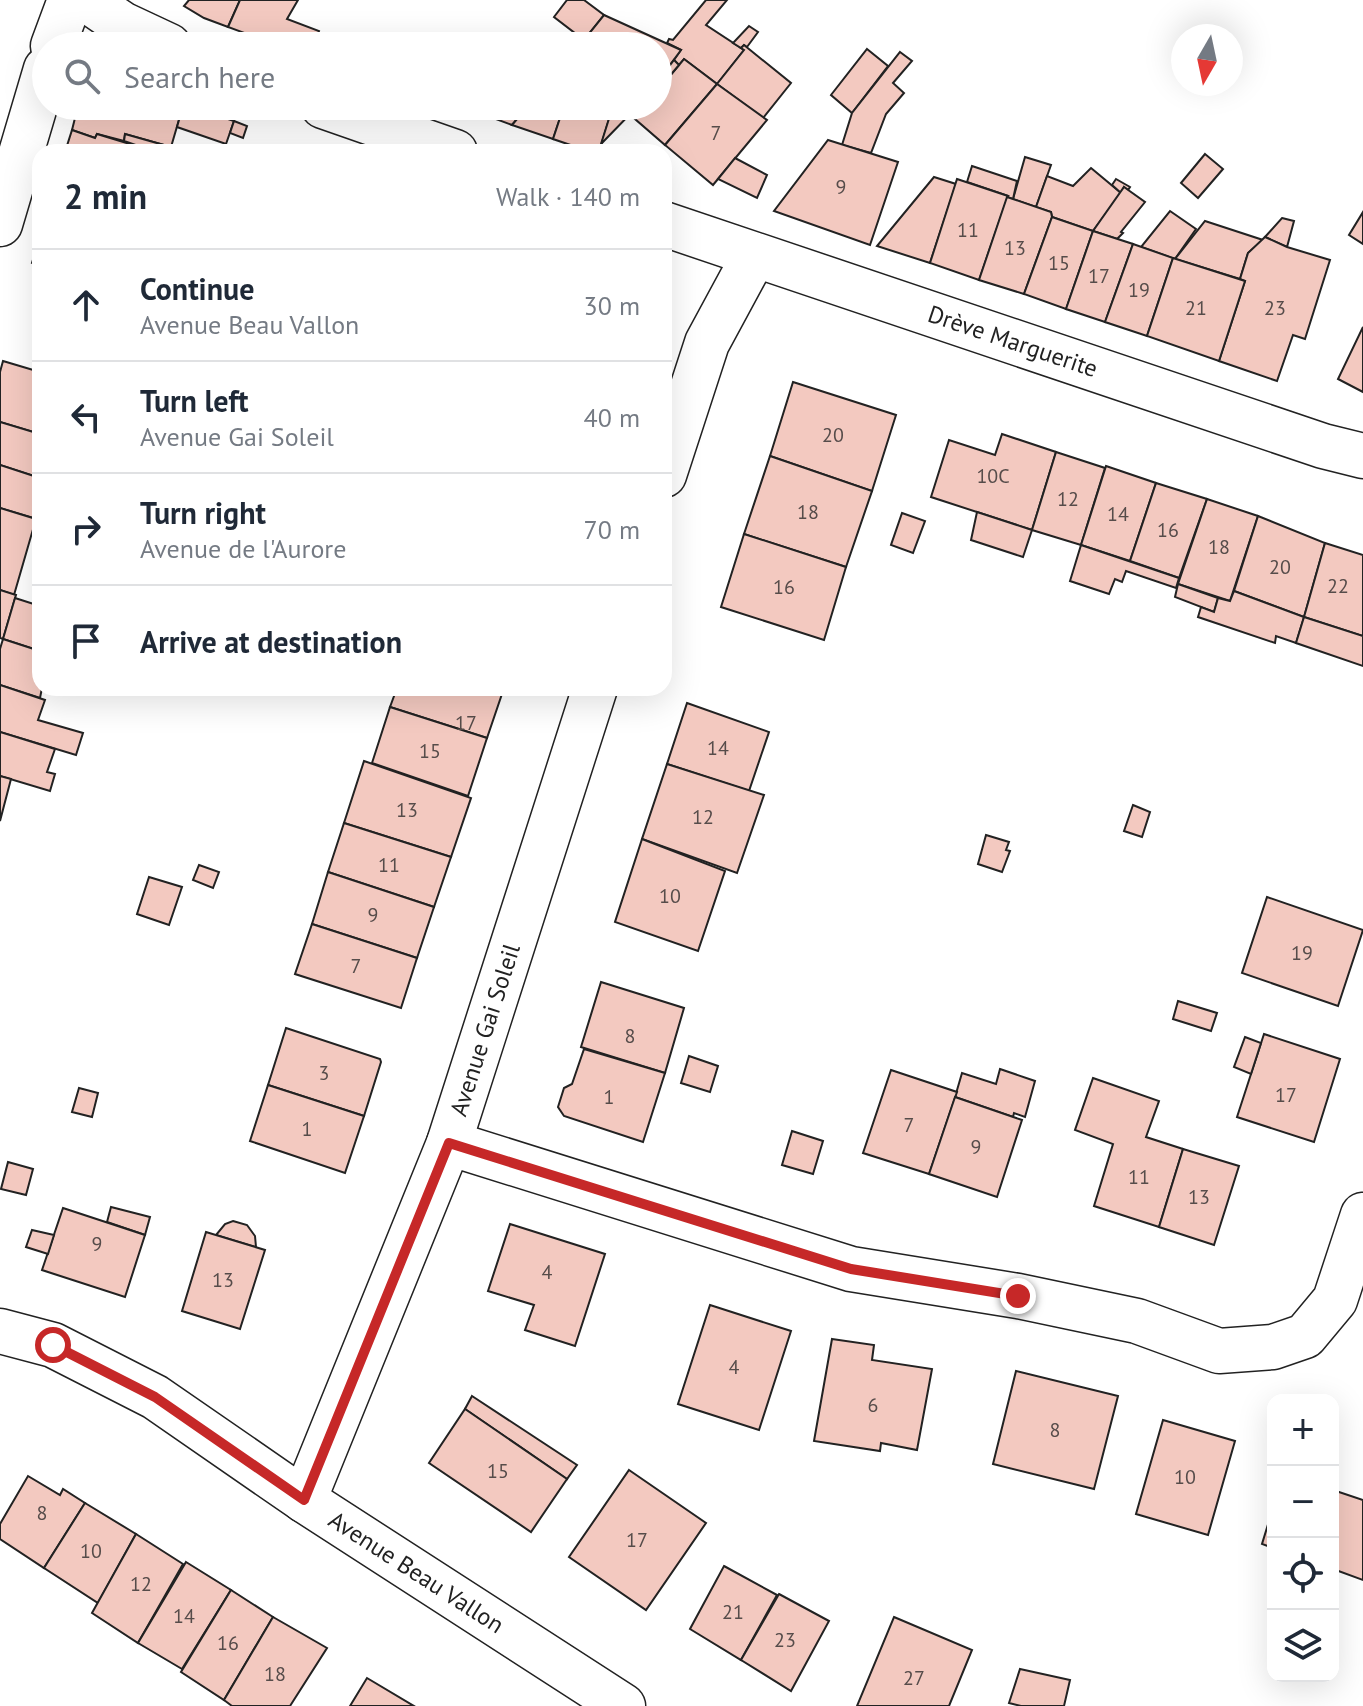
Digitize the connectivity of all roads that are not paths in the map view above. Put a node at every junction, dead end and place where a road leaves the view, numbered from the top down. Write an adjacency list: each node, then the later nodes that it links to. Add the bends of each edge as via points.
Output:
1 (70, 0): 3 (street)
2 (87, 0): 4 (street)
3 (58, 32)
4 (139, 32)
5 (32, 116): 8 (street)
6 (363, 120): 7 (street)
7 (432, 144)
8 (0, 224)
9 (672, 227): 10 (street, Drève Marguerite)
10 (754, 256): 11 (street, via 707,343); 12 (street, Drève Marguerite)
11 (672, 450)
12 (1363, 456)
13 (592, 696): 14 (street, Avenue Gai Soleil)
14 (449, 1143): 15 (street, via 851,1269 1137,1321 1219,1351 1273,1347 1305,1336 1335,1300); 17 (street, Avenue Gai Soleil)
15 (1363, 1215)
16 (0, 1331): 17 (street, Avenue Beau Vallon, via 53,1345 155,1397)
17 (304, 1500): 18 (street, Avenue Beau Vallon)
18 (623, 1706)

